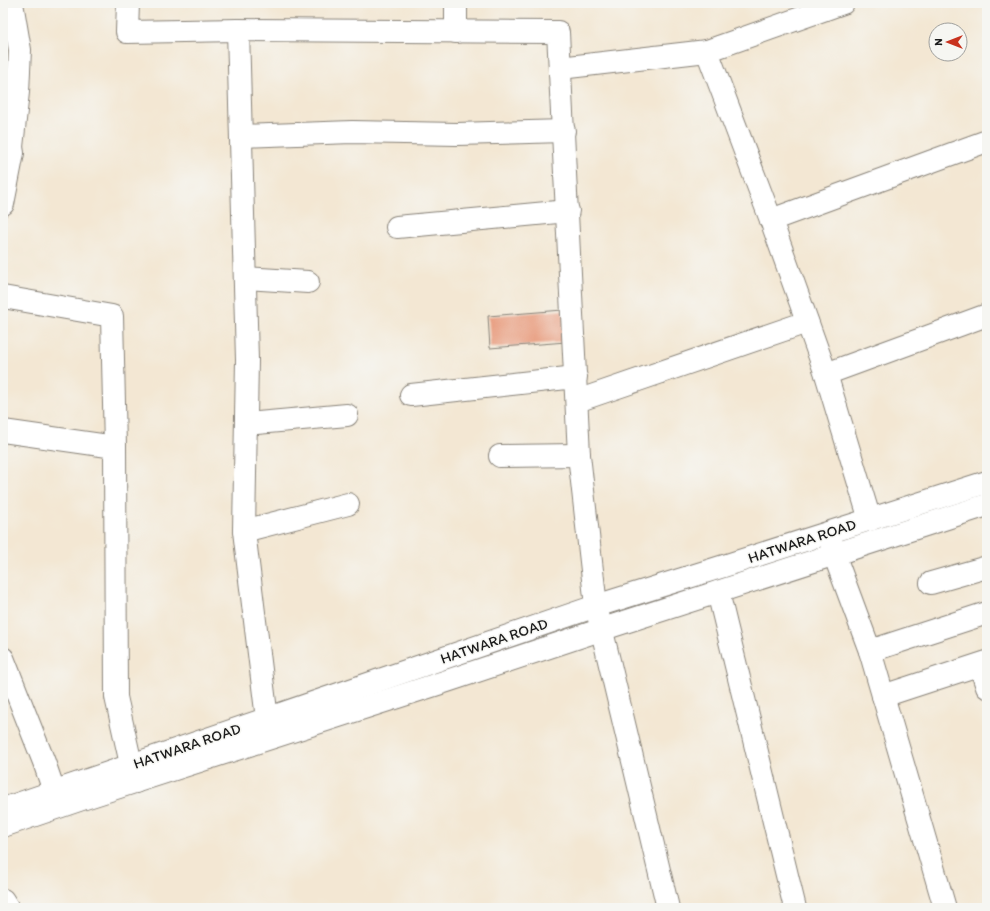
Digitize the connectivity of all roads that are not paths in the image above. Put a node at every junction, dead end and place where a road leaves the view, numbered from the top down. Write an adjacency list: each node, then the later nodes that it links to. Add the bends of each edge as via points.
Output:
1 (12, 3): 13 (street, via 20,50 18,92)
2 (128, 3): 6 (street, via 127,32)
3 (456, 3): 7 (street)
4 (842, 3): 5 (street)
5 (803, 10): 8 (street)
6 (238, 30): 7 (street); 11 (street)
7 (456, 32): 9 (street, via 558,32)
8 (707, 51): 9 (street); 16 (street)
9 (560, 68): 10 (street)
10 (564, 131): 11 (street, via 457,134 352,132); 15 (street)
11 (241, 136): 18 (street)
12 (987, 141): 16 (street)
13 (8, 146): 14 (street, via 13,153)
14 (3, 204)
15 (568, 211): 17 (street); 24 (street)
16 (771, 220): 22 (street)
17 (398, 226)
18 (245, 278): 19 (street); 28 (street)
19 (308, 282)
20 (3, 297): 30 (street, via 112,316)
21 (987, 315): 23 (street)
22 (807, 322): 23 (street); 26 (street)
23 (826, 374): 36 (street)
24 (576, 377): 25 (street); 26 (street)
25 (411, 395)
26 (577, 401): 31 (street)
27 (347, 415): 28 (street)
28 (246, 424): 37 (street)
29 (3, 431): 30 (street)
30 (115, 447): 52 (street, via 116,697)
31 (579, 455): 32 (street); 43 (street)
32 (500, 456)
33 (987, 482): 36 (street, HATWARA ROAD)
34 (348, 504): 37 (street)
35 (987, 505): 39 (street)
36 (870, 520): 38 (street, HATWARA ROAD)
37 (244, 531): 51 (street)
38 (829, 532): 39 (street); 43 (street, HATWARA ROAD)
39 (834, 554): 42 (street); 46 (street)
40 (987, 567): 41 (street)
41 (931, 583)
42 (718, 592): 45 (street); 59 (street)
43 (596, 606): 45 (street); 51 (street, HATWARA ROAD)
44 (987, 613): 46 (street)
45 (600, 630): 51 (street); 58 (street)
46 (870, 651): 50 (street)
47 (3, 658): 53 (street)
48 (983, 663): 49 (street); 50 (street)
49 (987, 687)
50 (883, 696): 60 (street)
51 (269, 729): 52 (street, HATWARA ROAD)
52 (133, 774): 53 (street, HATWARA ROAD); 55 (street)
53 (54, 791): 54 (street, HATWARA ROAD)
54 (3, 809)
55 (3, 826)
56 (3, 900): 57 (street)
57 (8, 908)
58 (668, 908)
59 (795, 908)
60 (945, 908)

